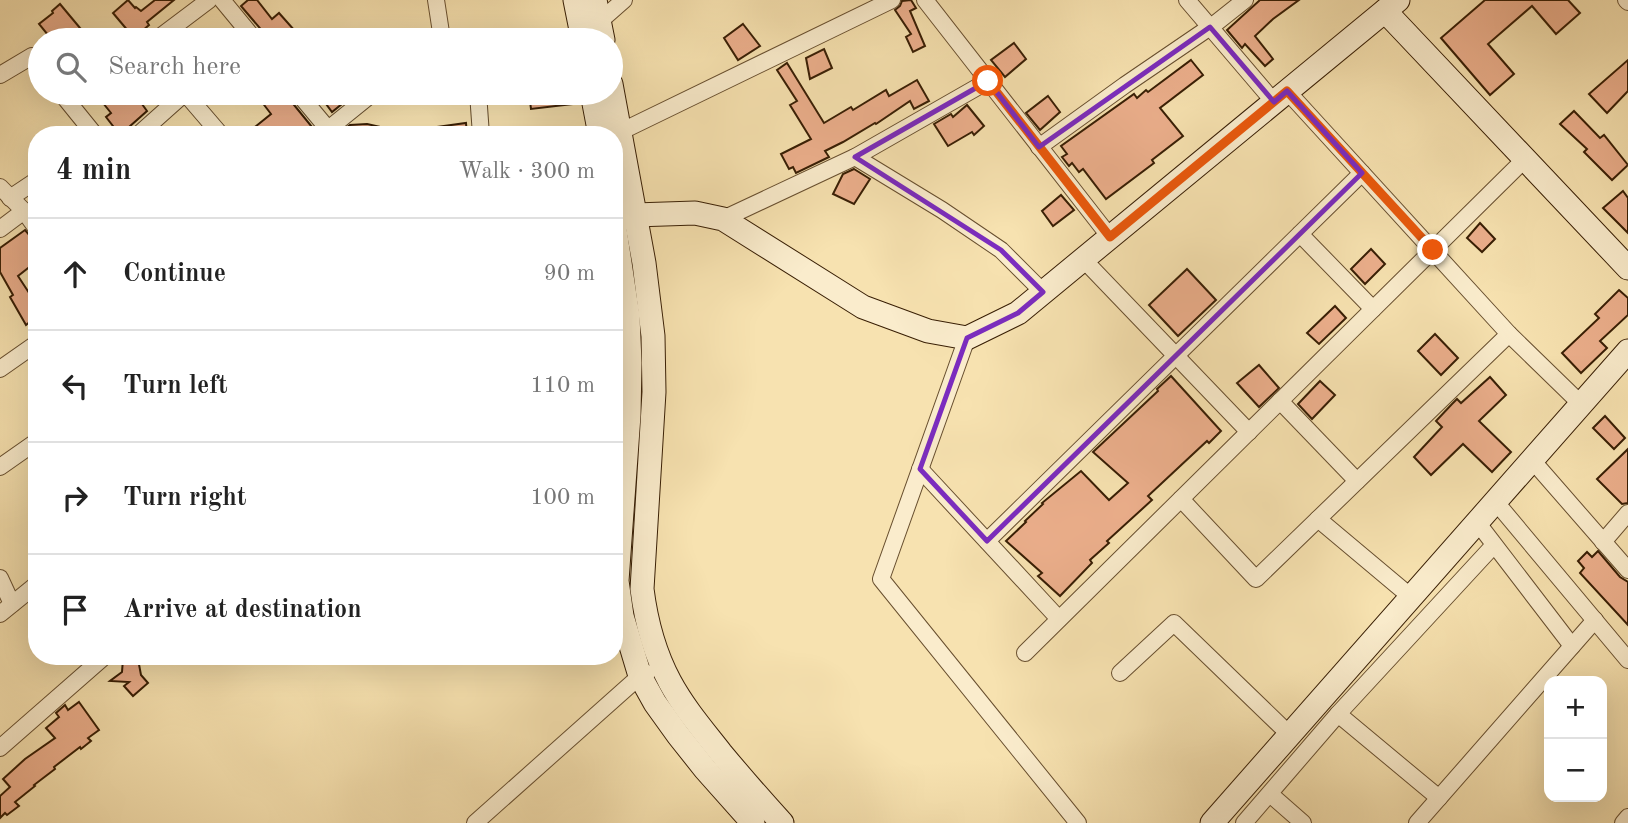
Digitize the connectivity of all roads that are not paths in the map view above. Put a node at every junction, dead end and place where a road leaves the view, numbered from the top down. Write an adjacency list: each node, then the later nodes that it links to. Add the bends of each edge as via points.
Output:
1 (209, 0): 13 (street)
2 (222, 0): 14 (street)
3 (436, 0): 15 (street)
4 (575, 0): 16 (street)
5 (624, 0): 11 (street)
6 (892, 0): 37 (street)
7 (925, 0): 19 (street)
8 (1187, 0): 12 (street)
9 (1245, 0): 12 (street)
10 (1386, 4): 20 (street); 40 (street)
11 (599, 21)
12 (1210, 27): 20 (street); 38 (street)
13 (172, 28)
14 (245, 28)
15 (440, 28)
16 (581, 28)
17 (28, 58): 18 (street)
18 (0, 75)
19 (988, 81): 38 (street); 39 (street)
20 (1281, 97): 41 (street); 51 (street)
21 (71, 105): 29 (street)
22 (172, 105): 30 (street)
23 (196, 105): 31 (street)
24 (307, 105): 32 (street)
25 (359, 105): 33 (street)
26 (479, 105): 34 (street)
27 (597, 105): 35 (street)
28 (611, 105): 36 (street)
29 (88, 126)
30 (148, 126)
31 (214, 126)
32 (322, 126)
33 (335, 126)
34 (480, 126)
35 (607, 126)
36 (610, 126)
37 (623, 127)
38 (1039, 147): 51 (street)
39 (855, 157): 47 (street); 55 (street, via 1001,250)
40 (1525, 159): 52 (street); 54 (street)
41 (1362, 173): 50 (street); 52 (street)
42 (28, 183): 43 (street)
43 (5, 192): 44 (street)
44 (24, 211): 45 (street); 49 (street)
45 (28, 217)
46 (623, 217): 47 (street, via 695,213)
47 (723, 219): 59 (street, via 863,307 928,331)
48 (623, 221): 93 (street, via 644,263 653,336 642,589)
49 (0, 229)
50 (1300, 234): 56 (street); 62 (street)
51 (1110, 237): 53 (street)
52 (1433, 250): 56 (street); 58 (street)
53 (1083, 259): 55 (street); 62 (street)
54 (1628, 268)
55 (1043, 292): 59 (street, via 1018,313)
56 (1373, 309): 64 (street)
57 (623, 328): 72 (street, via 630,363)
58 (1509, 334): 65 (street); 71 (street)
59 (967, 338): 70 (street)
60 (28, 349): 63 (street)
61 (1628, 351): 65 (street)
62 (1176, 356): 66 (street); 78 (street)
63 (0, 369)
64 (1280, 401): 66 (street); 71 (street)
65 (1581, 404): 68 (street)
66 (1249, 432): 73 (street)
67 (28, 447): 69 (street)
68 (1532, 460): 74 (street); 79 (street)
69 (0, 467)
70 (920, 469): 78 (street); 105 (street, via 881,579)
71 (1357, 481): 76 (street)
72 (623, 491)
73 (1181, 499): 76 (street, via 1256,579); 87 (street)
74 (1496, 501): 77 (street); 88 (street)
75 (1628, 513): 79 (street)
76 (1318, 519): 84 (street)
77 (1477, 522): 80 (street); 84 (street)
78 (987, 541): 87 (street)
79 (1603, 542): 81 (street)
80 (1494, 545): 89 (street); 96 (street)
81 (1628, 570)
82 (0, 578): 85 (street)
83 (28, 591): 85 (street)
84 (1411, 597): 97 (street)
85 (6, 609)
86 (623, 619): 95 (street)
87 (1059, 619): 90 (street)
88 (1595, 620): 89 (street); 91 (street)
89 (1572, 646): 100 (street)
90 (1025, 653)
91 (1628, 660)
92 (95, 665): 98 (street)
93 (663, 665): 95 (street); 104 (street, via 702,729)
94 (1120, 673): 97 (street, via 1174,623)
95 (640, 676): 102 (street); 103 (street, via 678,735)
96 (1338, 714): 99 (street); 100 (street)
97 (1290, 734): 106 (street)
98 (0, 748)
99 (1270, 794): 107 (street); 108 (street)
100 (1439, 798): 109 (street)
101 (1628, 817): 110 (street)
102 (475, 823)
103 (753, 823)
104 (782, 823)
105 (1078, 823)
106 (1212, 823)
107 (1244, 823)
108 (1303, 823)
109 (1417, 823)
110 (1623, 823)

